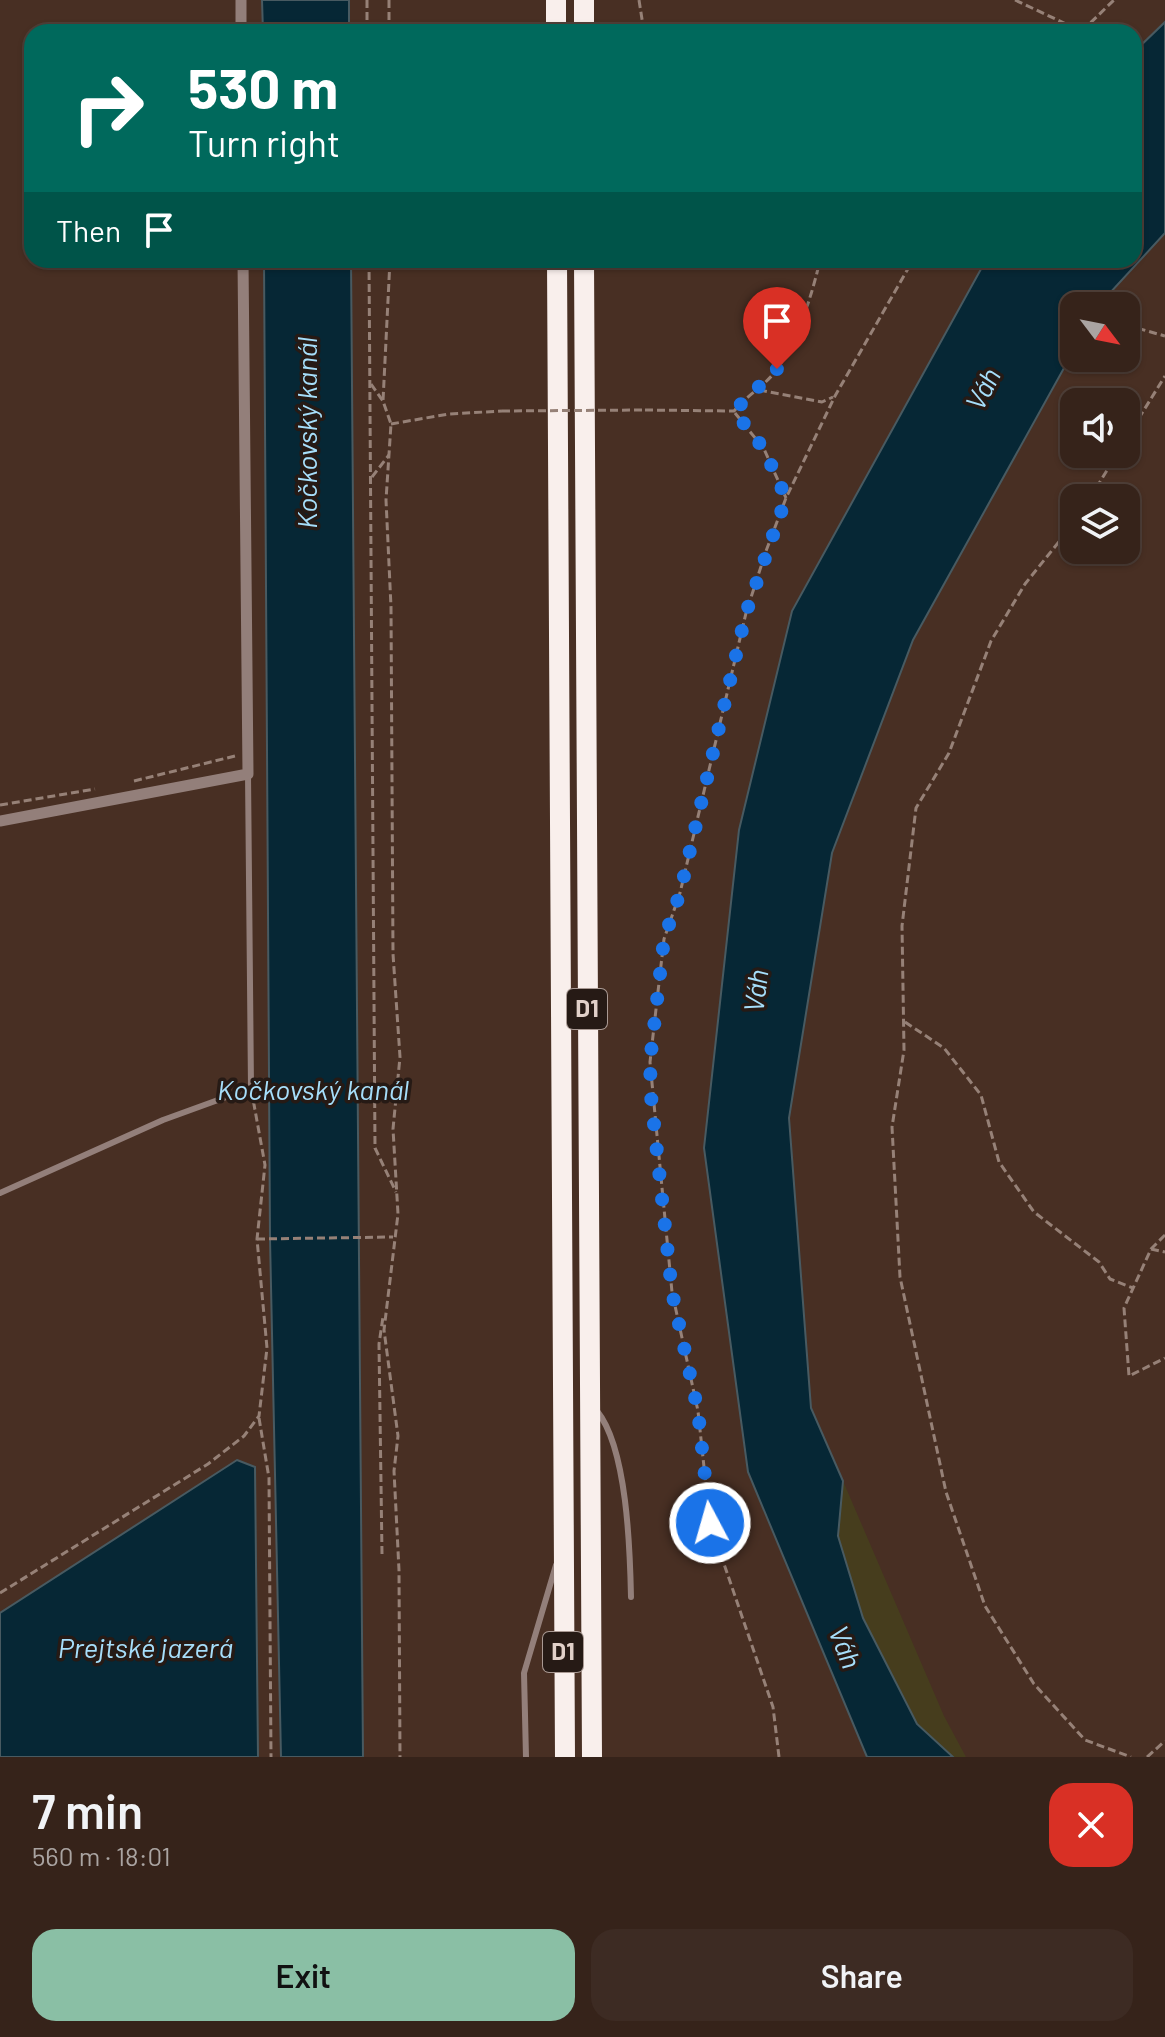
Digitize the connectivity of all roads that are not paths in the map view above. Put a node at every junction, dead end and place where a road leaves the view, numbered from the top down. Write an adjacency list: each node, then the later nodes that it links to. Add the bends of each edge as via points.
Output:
1 (241, 0): 4 (street)
2 (556, 0): 5 (highway)
3 (584, 0): 6 (highway)
4 (241, 24)
5 (556, 24)
6 (584, 24)
7 (243, 268): 10 (street)
8 (557, 268): 14 (highway, D1)
9 (584, 268): 13 (highway, D1)
10 (248, 774): 11 (street); 12 (lane, via 251,1088 163,1120)
11 (0, 821)
12 (0, 1193)
13 (588, 1399): 15 (lane, via 609,1425 630,1540); 18 (highway, D1)
14 (562, 1546): 16 (lane, via 524,1673); 17 (highway, D1)
15 (631, 1597)
16 (526, 1757)
17 (565, 1757)
18 (592, 1757)

